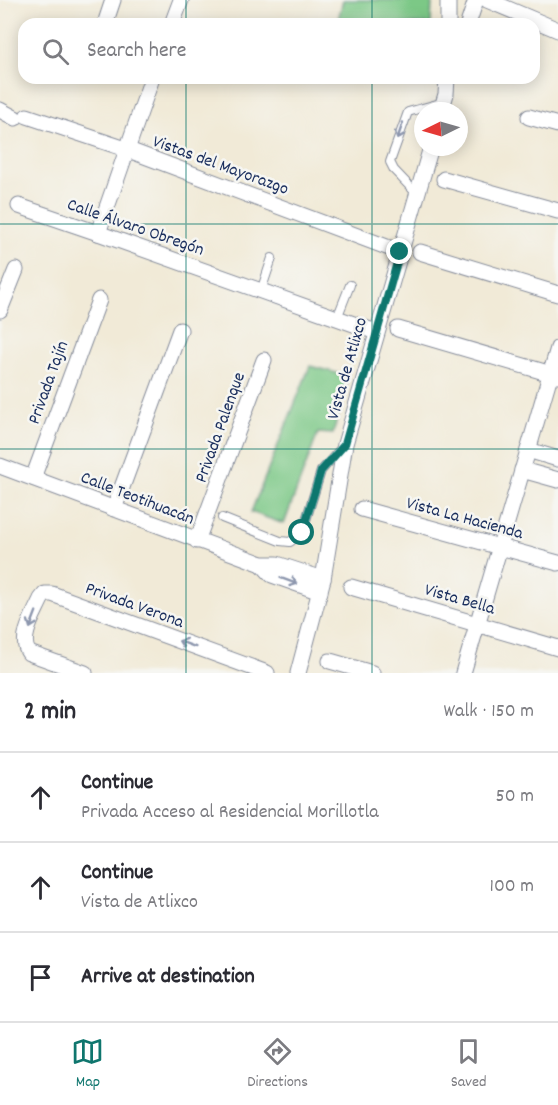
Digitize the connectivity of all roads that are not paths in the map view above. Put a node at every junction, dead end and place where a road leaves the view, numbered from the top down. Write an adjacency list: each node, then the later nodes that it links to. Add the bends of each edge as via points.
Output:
1 (113, 0): 6 (street)
2 (181, 0): 7 (street)
3 (448, 0): 8 (street)
4 (476, 0): 9 (street)
5 (487, 0): 10 (street)
6 (107, 18)
7 (174, 18)
8 (448, 18)
9 (470, 18)
10 (530, 18)
11 (540, 22): 12 (street)
12 (558, 30)
13 (150, 84): 21 (street)
14 (446, 84): 16 (street)
15 (450, 84): 16 (street)
16 (444, 102)
17 (0, 110): 21 (street, Vistas del Mayorazgo)
18 (414, 110): 24 (lane, one-way to 24, via 408,112 390,162)
19 (529, 117): 20 (street)
20 (558, 125)
21 (126, 150): 27 (street); 28 (street, Vistas del Mayorazgo)
22 (428, 156): 24 (street, Vista de Atlixco)
23 (444, 179): 26 (street)
24 (417, 194): 28 (street, Vista de Atlixco)
25 (19, 206): 27 (street, Calle Álvaro Obregón)
26 (558, 211)
27 (98, 233): 33 (street, Calle Álvaro Obregón)
28 (400, 252): 40 (street, Vista de Atlixco)
29 (420, 252): 34 (street)
30 (272, 258): 33 (lane)
31 (15, 270): 36 (street)
32 (350, 285): 37 (lane)
33 (261, 291): 37 (street, Calle Álvaro Obregón)
34 (558, 294)
35 (99, 300): 49 (street, Privada Tajín)
36 (0, 310)
37 (337, 318): 40 (street, Calle Álvaro Obregón)
38 (398, 329): 43 (street)
39 (180, 330): 52 (street)
40 (376, 332): 44 (street, Vista de Atlixco)
41 (558, 348): 43 (street)
42 (264, 360): 54 (street, Privada Palenque)
43 (554, 375): 45 (street)
44 (345, 444): 53 (lane, via 321,471 302,533 290,542); 57 (street, Vista de Atlixco)
45 (528, 450): 46 (street); 48 (street)
46 (558, 459)
47 (0, 466): 49 (street, Calle Teotihuacán)
48 (522, 470): 50 (street); 55 (street)
49 (33, 478): 52 (street, Calle Teotihuacán)
50 (558, 480)
51 (362, 508): 55 (street, Vista La Hacienda)
52 (114, 509): 54 (street, Calle Teotihuacán)
53 (222, 518)
54 (197, 541): 57 (street, Calle Teotihuacán, via 262,564 277,564)
55 (500, 547): 56 (street, Vista La Hacienda); 59 (street)
56 (558, 563)
57 (322, 586): 65 (street, Vista de Atlixco)
58 (351, 586): 59 (street, Vista Bella)
59 (477, 624): 60 (street, Vista Bella); 67 (street)
60 (558, 648)
61 (330, 661): 66 (street)
62 (240, 669): 63 (street, Privada Verona, one-way to 63, via 45,594 25,648 29,653); 64 (street, Privada Verona)
63 (85, 673)
64 (267, 673)
65 (298, 673)
66 (372, 673)
67 (463, 673)

